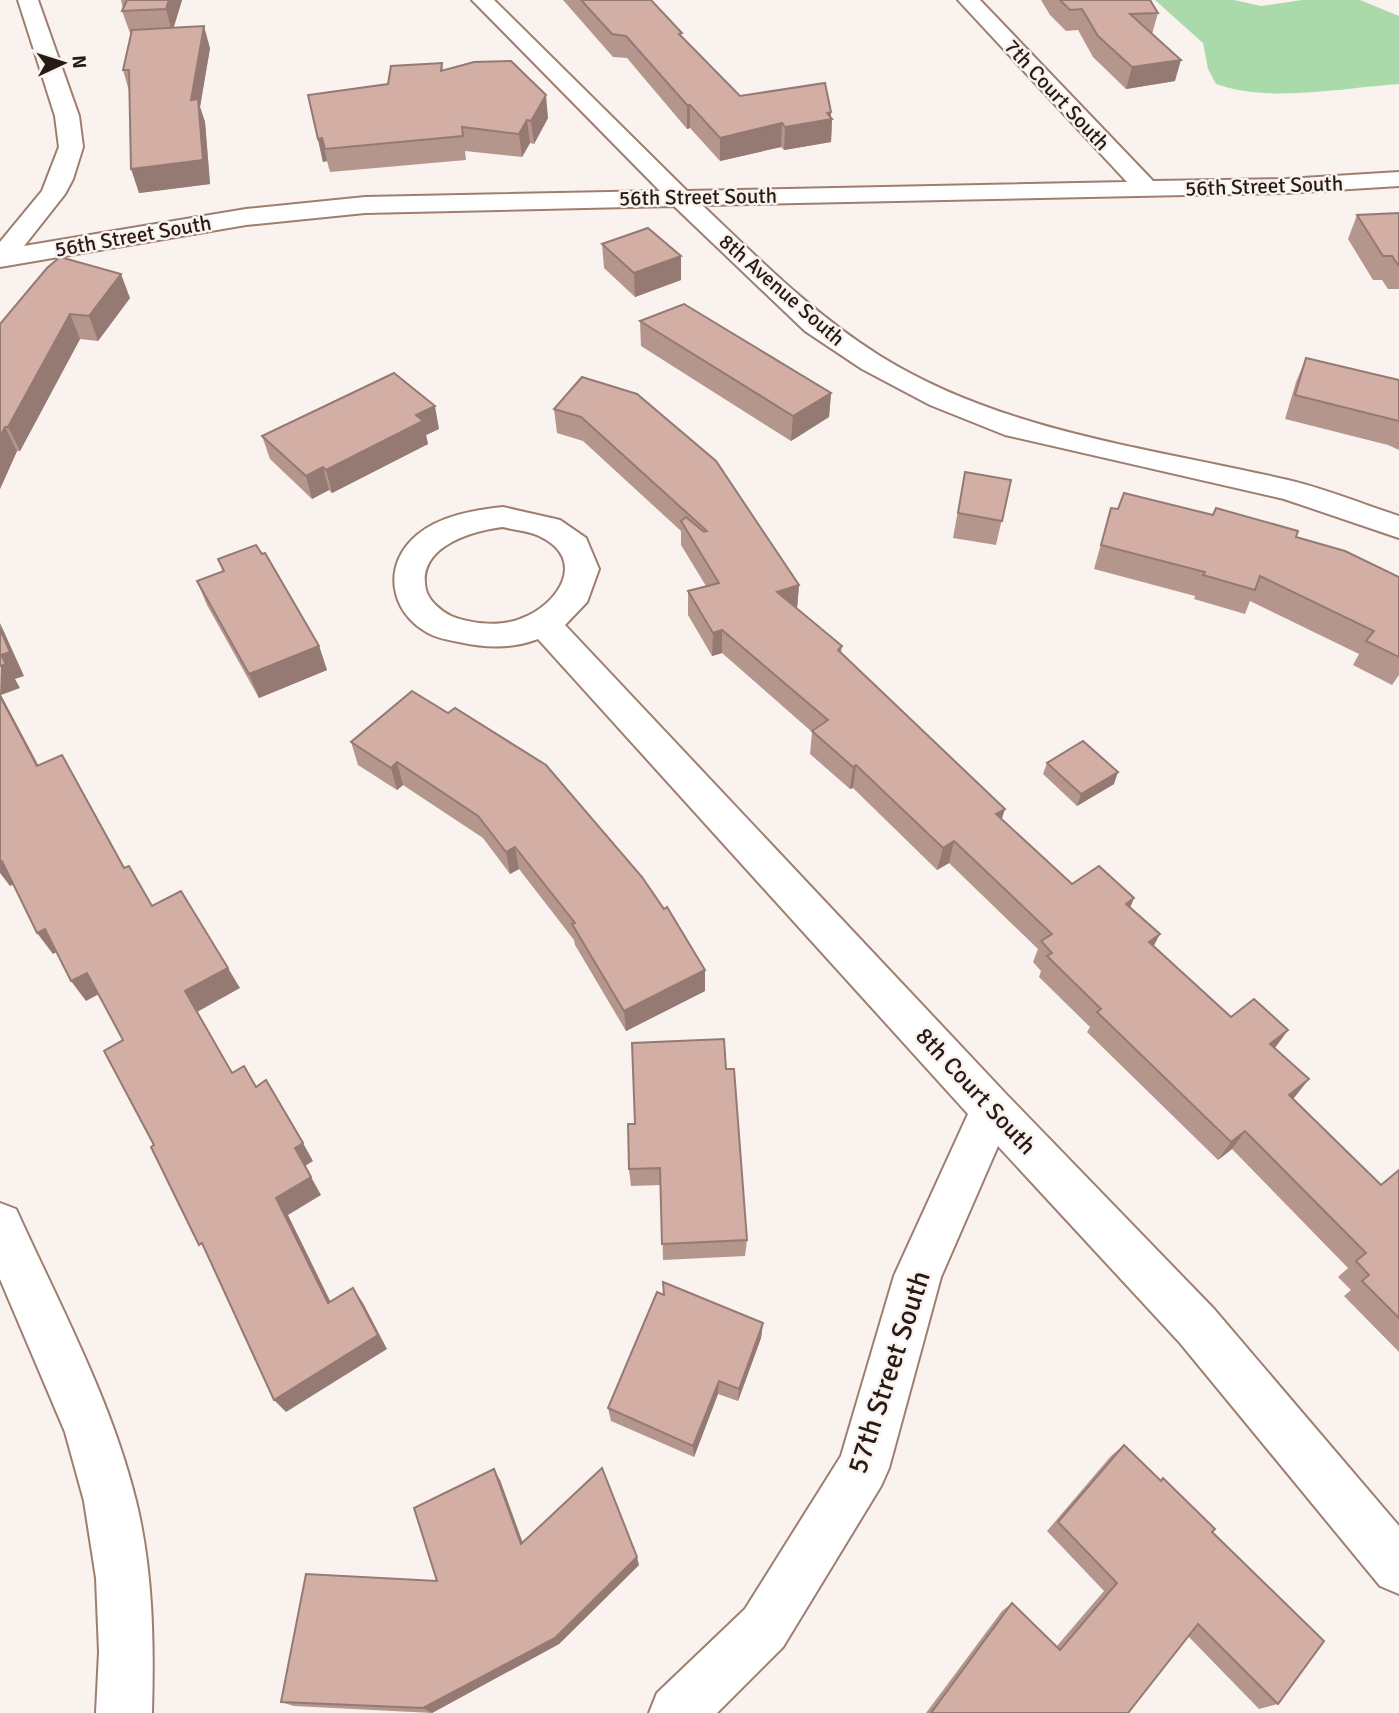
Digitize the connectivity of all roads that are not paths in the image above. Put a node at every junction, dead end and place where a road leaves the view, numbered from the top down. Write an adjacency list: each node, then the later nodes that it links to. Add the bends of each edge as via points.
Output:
1 (27, 0): 7 (street, via 67,116 71,147 53,194)
2 (482, 0): 6 (street, 8th Avenue South)
3 (968, 0): 5 (street, 7th Court South)
4 (1399, 179): 5 (street, 56th Street South)
5 (1146, 189): 6 (street, 56th Street South)
6 (679, 197): 7 (street, 56th Street South, via 426,202 304,210); 8 (street, 8th Avenue South, via 815,325 872,363 940,399 1055,439 1291,491)
7 (0, 258)
8 (1399, 527)
9 (544, 624): 9 (street, via 574,600 581,585 580,556 559,531 524,518 482,518 428,543 410,571 414,600 438,624 478,636 500,636); 10 (street, 8th Court South)
10 (992, 1109): 12 (street, 8th Court South, via 1198,1326); 14 (street, 57th Street South, via 918,1276 863,1468 764,1628)
11 (0, 1225): 13 (street, via 90,1431 110,1501 123,1578)
12 (1399, 1567)
13 (124, 1713)
14 (677, 1713)

